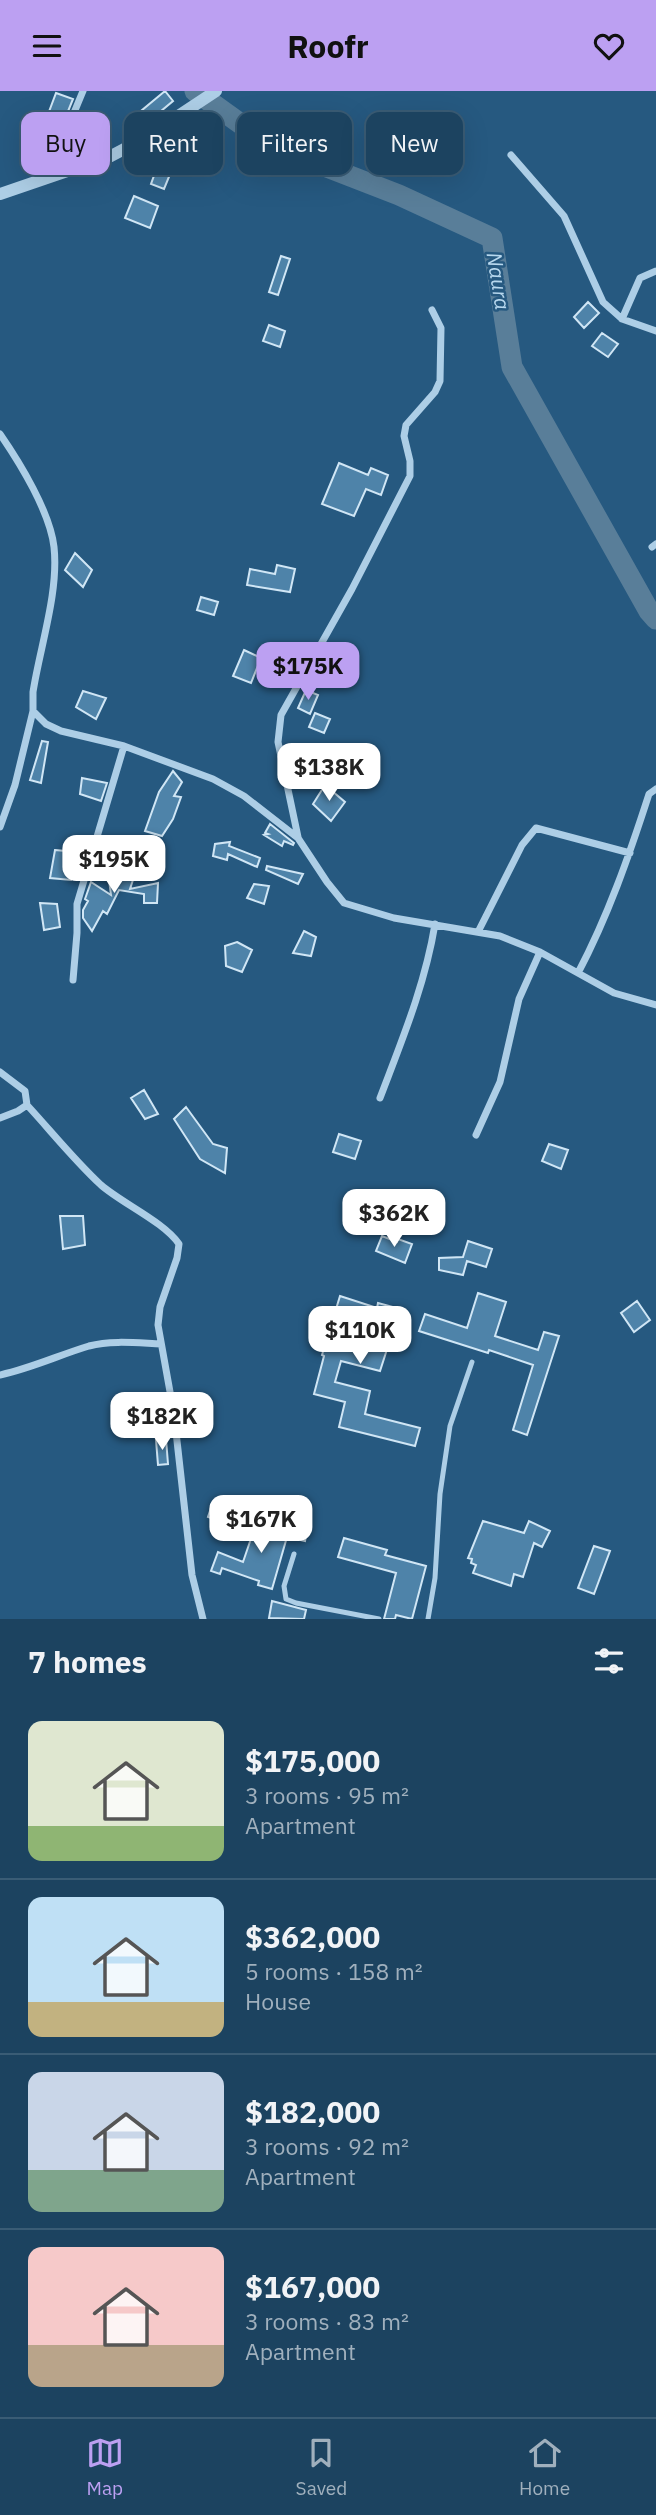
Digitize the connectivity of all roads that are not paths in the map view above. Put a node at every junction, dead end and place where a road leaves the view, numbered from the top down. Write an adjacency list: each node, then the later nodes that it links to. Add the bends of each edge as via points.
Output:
1 (83, 91): 4 (street)
2 (216, 91): 4 (street, via 111,156)
3 (511, 155): 8 (street, via 564,216 603,302)
4 (46, 179): 5 (street)
5 (0, 194)
6 (656, 271): 8 (street, via 640,278)
7 (432, 310): 15 (street, via 441,328 440,381 406,425 410,476 281,715 278,742)
8 (622, 319): 9 (street)
9 (656, 331)
10 (0, 434): 11 (street, via 34,492 54,545)
11 (33, 711): 12 (street, via 61,731); 14 (street)
12 (124, 746): 15 (street, via 213,779 244,796); 21 (street, via 77,904)
13 (656, 789): 16 (street, via 649,794)
14 (0, 827)
15 (298, 838): 17 (street, via 344,903)
16 (630, 853): 18 (street, via 536,828 522,845); 20 (street)
17 (435, 924): 18 (street); 24 (street, via 417,1003)
18 (478, 932): 19 (street)
19 (540, 952): 20 (street); 27 (street, via 519,999 500,1082)
20 (578, 973): 22 (street, via 614,993)
21 (72, 980)
22 (656, 1005)
23 (0, 1072): 25 (street, via 25,1091)
24 (380, 1098)
25 (27, 1105): 26 (street); 28 (street, via 101,1184 169,1231 179,1244 159,1316)
26 (0, 1118)
27 (476, 1135)
28 (160, 1344): 30 (street, via 90,1346); 32 (street, via 174,1414 192,1575)
29 (472, 1362): 34 (lane, via 450,1426)
30 (0, 1375)
31 (294, 1554): 33 (lane, via 284,1586 286,1599)
32 (203, 1619)
33 (379, 1619)
34 (428, 1619)

